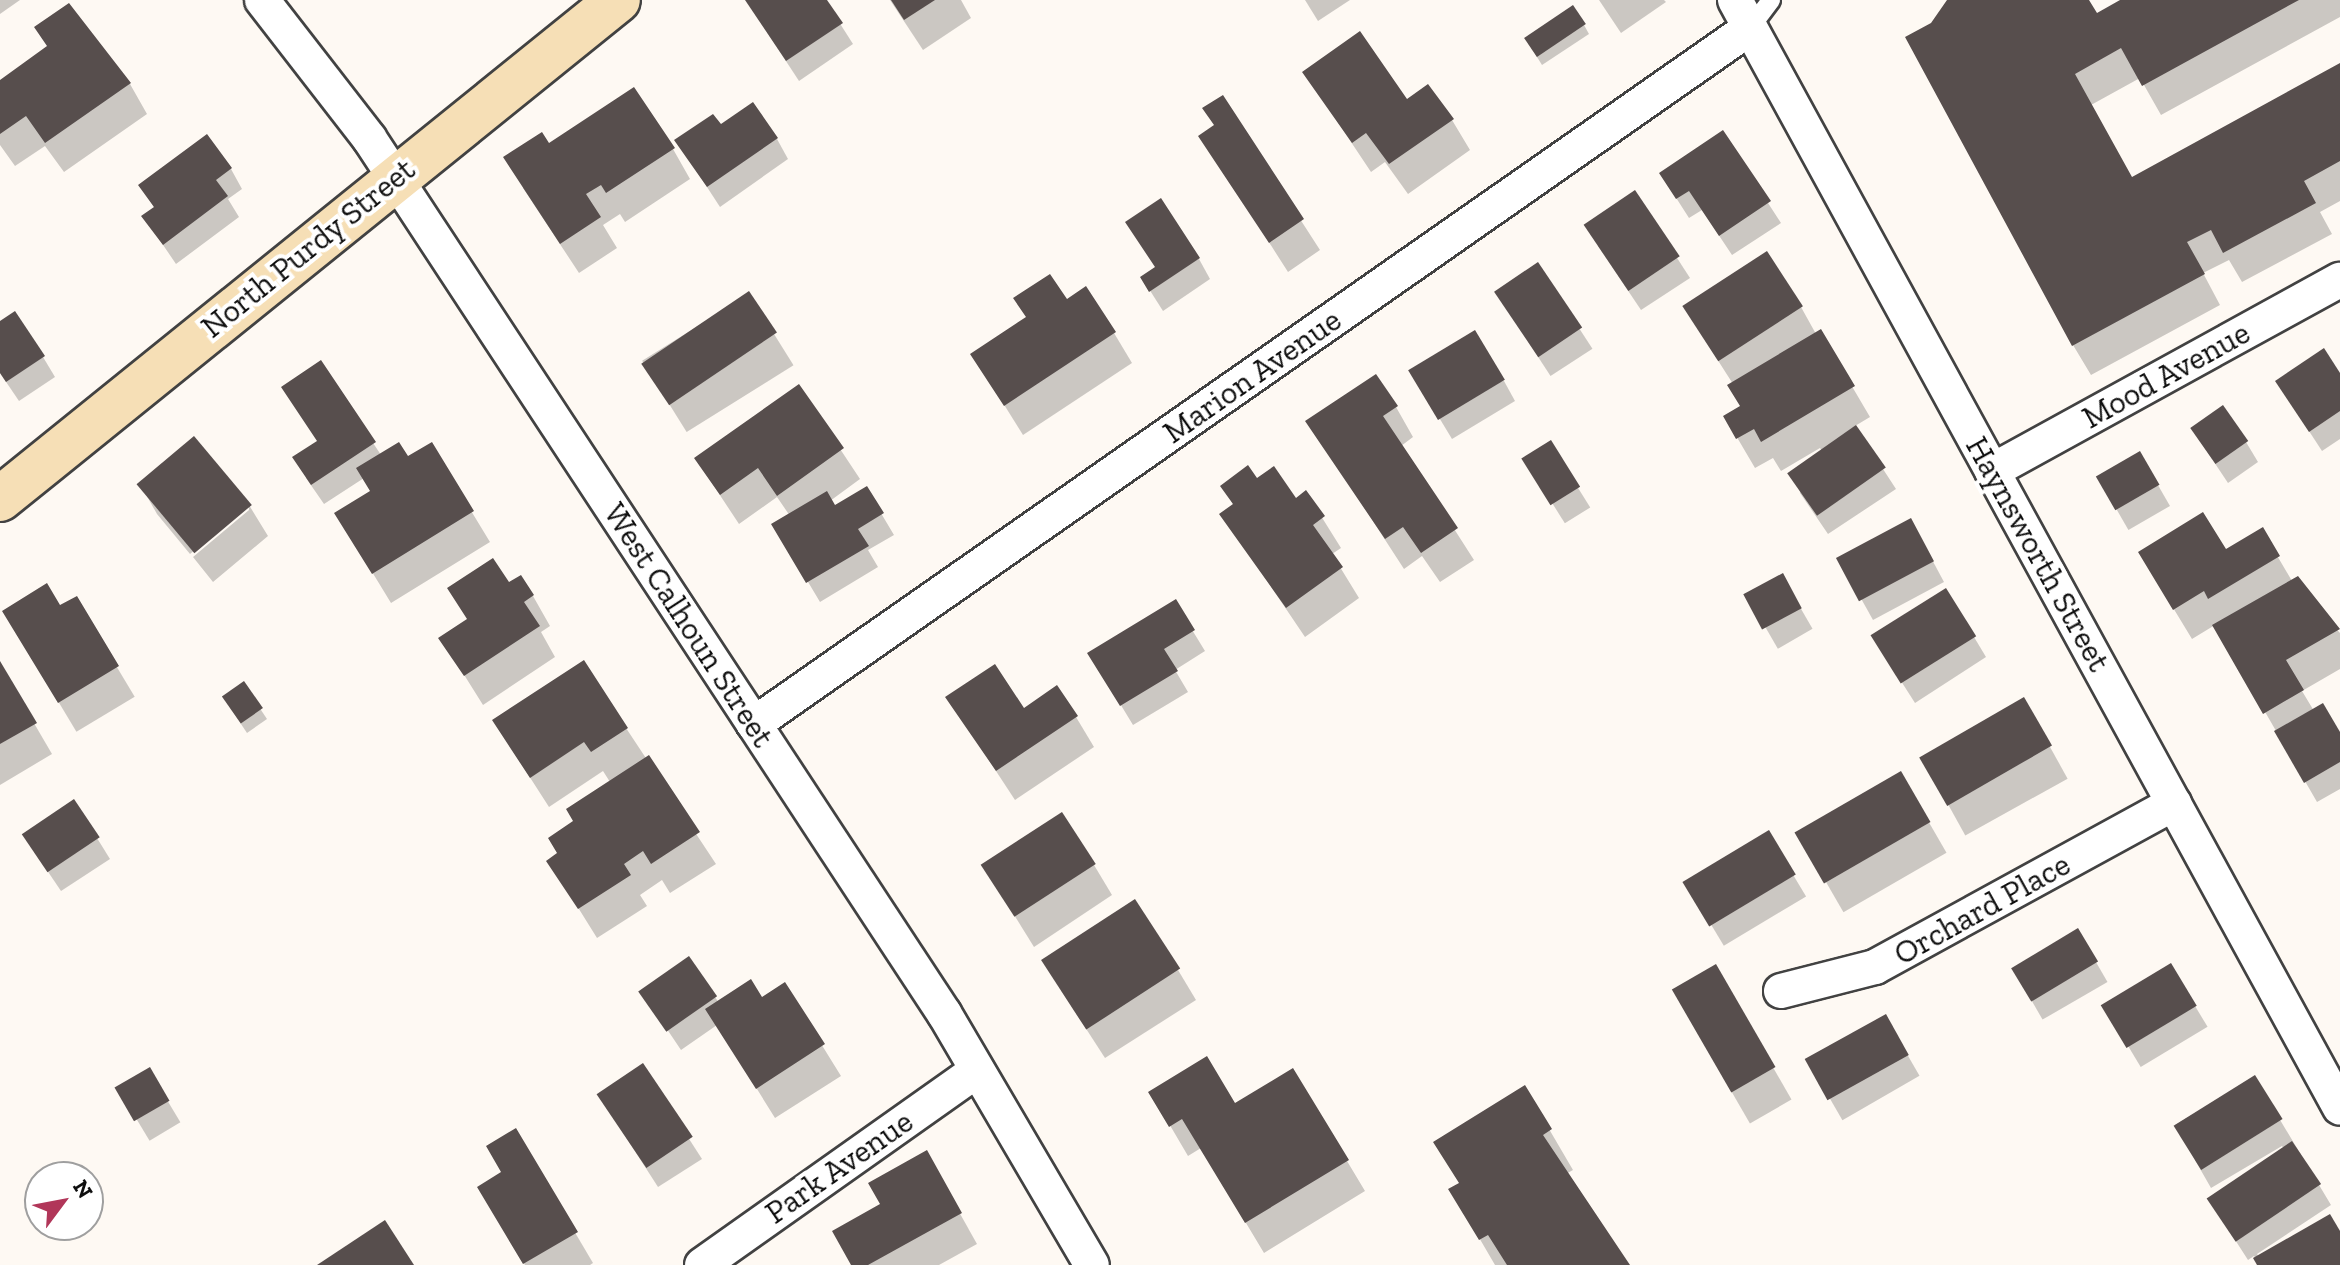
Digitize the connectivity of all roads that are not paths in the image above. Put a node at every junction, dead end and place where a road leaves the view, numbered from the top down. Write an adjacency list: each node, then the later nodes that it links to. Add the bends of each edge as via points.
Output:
1 (262, 0): 5 (street, West Calhoun Street, via 360,125)
2 (618, 0): 5 (street, North Purdy Street)
3 (1771, 0): 4 (lane)
4 (1743, 14): 7 (street, Haynsworth Street); 9 (street, Marion Avenue)
5 (393, 179): 8 (street, North Purdy Street); 9 (street, West Calhoun Street)
6 (2340, 280): 7 (street, Mood Avenue)
7 (1992, 471): 10 (street, Haynsworth Street)
8 (0, 499)
9 (754, 724): 12 (street, West Calhoun Street)
10 (2174, 803): 11 (street, Orchard Place, via 1875,967); 13 (street, Haynsworth Street)
11 (1781, 991)
12 (977, 1070): 14 (street, Park Avenue); 15 (street, West Calhoun Street)
13 (2340, 1108)
14 (702, 1265)
15 (1092, 1265)

